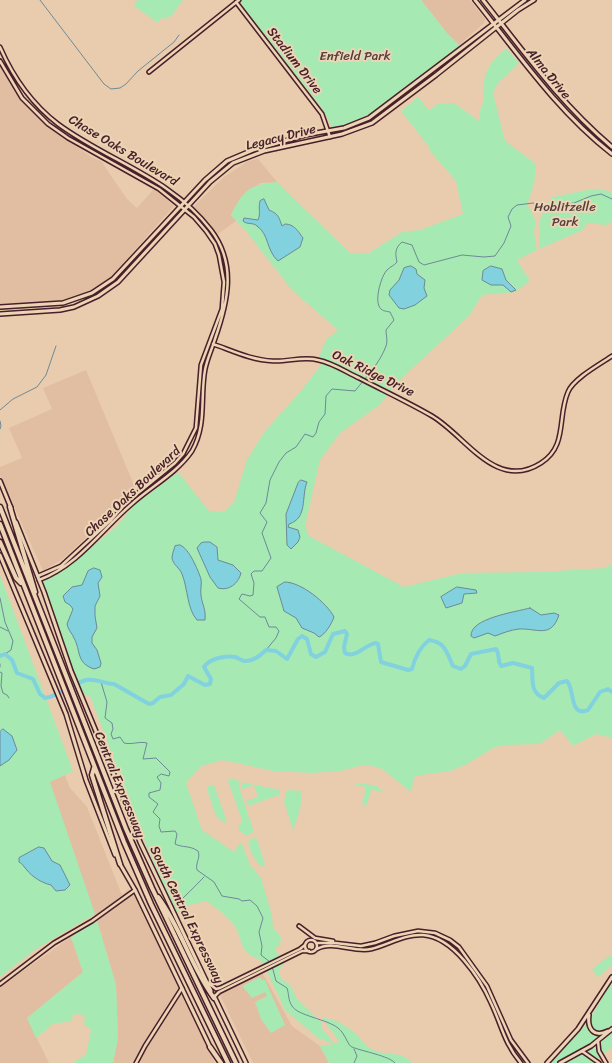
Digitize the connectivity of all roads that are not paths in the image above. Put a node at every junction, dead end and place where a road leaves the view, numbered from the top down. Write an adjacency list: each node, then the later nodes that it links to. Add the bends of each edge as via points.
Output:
1 (475, 0): 7 (main road, Alma Drive)
2 (483, 0): 6 (main road, Alma Drive)
3 (525, 0): 6 (main road, Legacy Drive)
4 (534, 0): 8 (main road, Legacy Drive)
5 (238, 1): 19 (street); 25 (street, Stadium Drive, via 322,114)
6 (498, 19): 7 (main road, Legacy Drive); 8 (main road, Alma Drive)
7 (493, 23): 9 (main road, Alma Drive); 11 (main road, Legacy Drive)
8 (501, 24): 9 (main road, Legacy Drive); 13 (main road, Alma Drive)
9 (496, 27): 12 (main road, Legacy Drive); 14 (main road, Alma Drive)
10 (0, 47): 16 (street, Chase Oaks Boulevard)
11 (462, 47): 12 (main road); 18 (main road, Legacy Drive)
12 (466, 52): 20 (main road, Legacy Drive)
13 (526, 55): 14 (main road); 27 (main road, Alma Drive, via 566,104)
14 (522, 58): 30 (main road, Alma Drive, via 565,112)
15 (0, 61): 17 (street, Chase Oaks Boulevard)
16 (9, 66): 17 (street); 21 (street, Chase Oaks Boulevard)
17 (3, 68): 22 (street, Chase Oaks Boulevard)
18 (432, 71): 20 (main road); 25 (main road, Legacy Drive, via 369,118)
19 (149, 72)
20 (436, 75): 26 (main road, Legacy Drive, via 372,123)
21 (32, 98): 22 (street); 23 (street, Chase Oaks Boulevard)
22 (27, 104): 24 (street, Chase Oaks Boulevard)
23 (52, 119): 24 (street); 35 (street, Chase Oaks Boulevard, via 75,135 162,184)
24 (48, 124): 36 (street, Chase Oaks Boulevard, via 68,138 156,187)
25 (328, 131): 26 (street, Stadium Drive); 28 (main road, Legacy Drive)
26 (330, 137): 31 (main road, Legacy Drive)
27 (609, 144): 29 (main road, Alma Drive); 30 (main road)
28 (264, 146): 31 (main road); 33 (main road, Legacy Drive)
29 (612, 147)
30 (605, 148): 32 (main road, Alma Drive)
31 (264, 151): 34 (main road, Legacy Drive)
32 (612, 154)
33 (227, 161): 34 (main road); 35 (main road, Legacy Drive, via 211,173)
34 (229, 166): 37 (main road, Legacy Drive)
35 (185, 202): 36 (main road, Legacy Drive); 37 (street, Chase Oaks Boulevard)
36 (181, 206): 38 (street, Chase Oaks Boulevard); 41 (main road, Legacy Drive)
37 (188, 206): 38 (main road, Legacy Drive); 39 (street, Chase Oaks Boulevard)
38 (185, 210): 40 (street, Chase Oaks Boulevard); 42 (main road, Legacy Drive)
39 (214, 234): 40 (street); 46 (street, Chase Oaks Boulevard, via 224,252)
40 (210, 236): 45 (street, Chase Oaks Boulevard, via 219,255)
41 (137, 253): 42 (main road); 43 (main road, Legacy Drive)
42 (142, 257): 44 (main road, Legacy Drive)
43 (110, 282): 44 (main road); 47 (main road, Legacy Drive, via 88,295)
44 (113, 286): 50 (main road, Legacy Drive, via 86,302)
45 (224, 292): 46 (street); 53 (street, Chase Oaks Boulevard, via 222,309)
46 (228, 292): 54 (street, Chase Oaks Boulevard)
47 (59, 304): 48 (main road, Legacy Drive); 50 (main road)
48 (21, 306): 49 (main road, Legacy Drive); 51 (main road)
49 (0, 307)
50 (60, 310): 51 (main road, Legacy Drive)
51 (17, 313): 52 (main road, Legacy Drive)
52 (0, 314)
53 (209, 343): 54 (street, Oak Ridge Drive); 56 (street, Chase Oaks Boulevard, via 199,374 197,421)
54 (214, 344): 55 (street, Oak Ridge Drive, via 250,358 263,360 317,359 434,417 488,462 510,471 535,466 551,454 561,436 568,391); 57 (street, Chase Oaks Boulevard, via 205,371 203,415)
55 (612, 356)
56 (192, 439): 57 (street); 58 (street, Chase Oaks Boulevard)
57 (196, 441): 59 (street, Chase Oaks Boulevard)
58 (184, 454): 59 (street); 61 (street, Chase Oaks Boulevard)
59 (187, 457): 62 (street, Chase Oaks Boulevard)
60 (0, 481): 64 (main road)
61 (146, 486): 62 (street); 65 (street, Chase Oaks Boulevard, via 128,501)
62 (149, 490): 65 (street, Chase Oaks Boulevard)
63 (0, 507): 73 (highway, Central Expressway)
64 (10, 507): 71 (main road); 73 (highway)
65 (113, 521): 68 (street, Chase Oaks Boulevard); 70 (street, Chase Oaks Boulevard)
66 (0, 524): 72 (highway, Central Expressway)
67 (0, 542): 72 (highway, via 16,578)
68 (75, 553): 70 (street); 71 (street, Chase Oaks Boulevard, via 61,566)
69 (0, 555): 75 (main road, via 63,707 86,780)
70 (78, 556): 71 (street, Chase Oaks Boulevard, via 61,571)
71 (39, 578): 87 (main road, South Central Expressway, via 71,671 140,842)
72 (23, 584): 74 (highway, Central Expressway)
73 (36, 600): 76 (highway, Central Expressway, via 123,822)
74 (94, 768): 75 (highway, via 92,775); 99 (highway, Central Expressway, via 144,888)
75 (120, 864): 77 (main road)
76 (152, 888): 90 (highway, via 176,925); 100 (highway, Central Expressway)
77 (135, 890): 88 (street, via 54,943); 89 (main road)
78 (299, 926): 80 (street, via 312,937)
79 (317, 943): 80 (street); 81 (street, via 310,940); 82 (street)
80 (337, 943): 103 (street, via 367,946 418,931 435,933 450,940 459,947 487,986 511,1041)
81 (306, 945): 83 (street); 84 (street)
82 (317, 949): 83 (street); 102 (street, via 332,946 367,950 407,936 418,935 445,942 457,952 483,988 492,1004 502,1033)
83 (309, 951): 84 (street, via 302,951)
84 (281, 960): 85 (street)
85 (258, 971): 87 (street, via 216,989); 90 (street, via 218,993)
86 (612, 977): 91 (main road)
87 (207, 982): 90 (main road, South Central Expressway)
88 (0, 984)
89 (182, 988): 94 (main road); 96 (street)
90 (214, 998): 101 (main road, South Central Expressway)
91 (589, 1015): 92 (main road, via 589,1028 593,1032 604,1033); 104 (main road)
92 (611, 1029): 93 (main road)
93 (598, 1041): 95 (main road); 107 (street, via 599,1051)
94 (210, 1047): 97 (main road); 98 (highway)
95 (582, 1051): 105 (main road); 106 (street)
96 (136, 1063)
97 (218, 1063)
98 (221, 1063)
99 (228, 1063)
100 (236, 1063)
101 (246, 1063)
102 (521, 1063)
103 (528, 1063)
104 (547, 1063)
105 (560, 1063)
106 (599, 1063)
107 (606, 1063)

